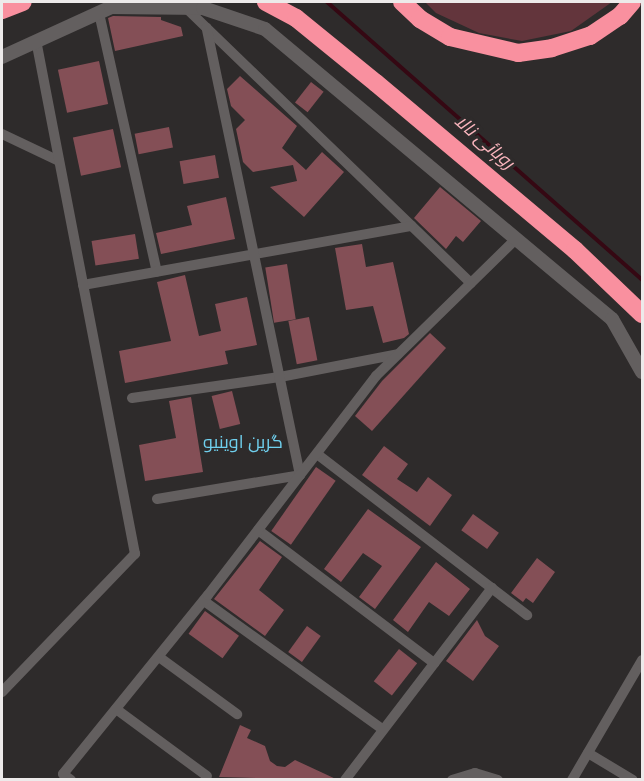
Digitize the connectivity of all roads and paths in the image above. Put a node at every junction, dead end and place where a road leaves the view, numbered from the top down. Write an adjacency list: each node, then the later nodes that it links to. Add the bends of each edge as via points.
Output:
1 (22, 2): 6 (highway)
2 (266, 2): 19 (highway, via 296,18 376,83 575,250)
3 (402, 2): 4 (highway, via 420,19 450,37 518,52 552,48 590,36 620,16)
4 (632, 2)
5 (186, 8): 7 (street, via 111,8); 8 (street); 14 (street, via 203,8 265,29)
6 (2, 10)
7 (99, 13): 9 (street); 16 (street)
8 (207, 28): 13 (street); 15 (street)
9 (36, 40): 10 (street); 12 (street)
10 (2, 57)
11 (2, 134): 12 (street)
12 (59, 161): 18 (street)
13 (412, 226): 15 (street); 17 (street)
14 (516, 238): 17 (street); 21 (street, via 612,319)
15 (254, 254): 16 (street); 22 (street)
16 (157, 272): 18 (street)
17 (471, 283): 20 (street)
18 (83, 285): 34 (street, via 135,554)
19 (642, 314)
20 (399, 353): 22 (street); 24 (street, via 376,376)
21 (642, 372)
22 (279, 377): 23 (street); 25 (street)
23 (132, 398)
24 (317, 454): 25 (street); 28 (street)
25 (300, 476): 26 (street); 27 (street)
26 (157, 499)
27 (258, 530): 29 (street); 33 (street)
28 (492, 588): 30 (street); 33 (street)
29 (204, 601): 31 (street); 37 (street)
30 (526, 615)
31 (159, 657): 35 (street); 36 (street)
32 (642, 660): 38 (street)
33 (434, 663): 37 (street)
34 (2, 692)
35 (116, 709): 39 (street); 40 (street, via 63,774)
36 (237, 714)
37 (382, 729): 41 (street)
38 (588, 753): 44 (street); 45 (street)
39 (207, 776)
40 (71, 780)
41 (345, 780)
42 (452, 780): 43 (street, via 475,773)
43 (498, 780)
44 (572, 780)
45 (633, 780)

